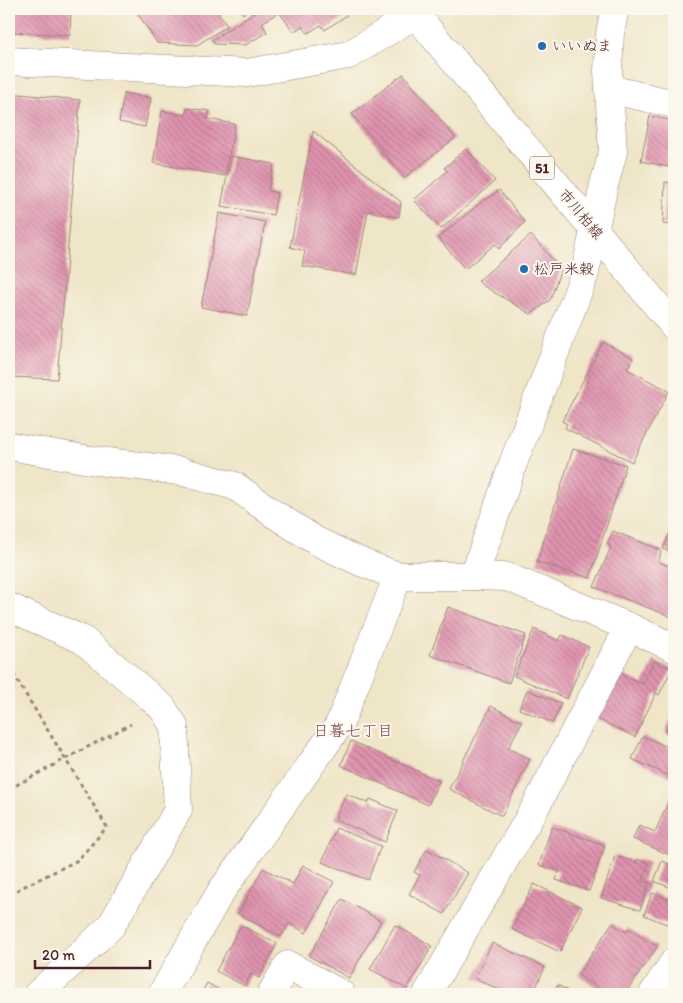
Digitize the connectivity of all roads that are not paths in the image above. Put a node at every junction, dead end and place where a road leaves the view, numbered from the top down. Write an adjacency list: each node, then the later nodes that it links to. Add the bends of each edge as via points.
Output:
1 (615, 9): 4 (street, via 610,33)
2 (414, 11): 3 (street, via 349,55 247,73); 6 (street, 市川柏線 / 51)
3 (9, 61)
4 (610, 89): 5 (street); 6 (street, via 613,152)
5 (674, 104)
6 (595, 230): 7 (street, 市川柏線 / 51); 10 (street, via 585,273)
7 (674, 326)
8 (9, 446): 9 (street, via 180,471 235,486 318,542)
9 (398, 576): 10 (street); 16 (street, via 339,725 220,893)
10 (474, 576): 12 (street, via 507,577)
11 (9, 607): 15 (street, via 83,640 162,707 174,726 178,810 111,926)
12 (629, 627): 13 (street); 19 (street, via 536,806)
13 (674, 648)
14 (674, 962): 20 (street)
15 (38, 994)
16 (162, 994)
17 (271, 994): 18 (street, via 288,965)
18 (341, 994)
19 (427, 994)
20 (653, 994)

